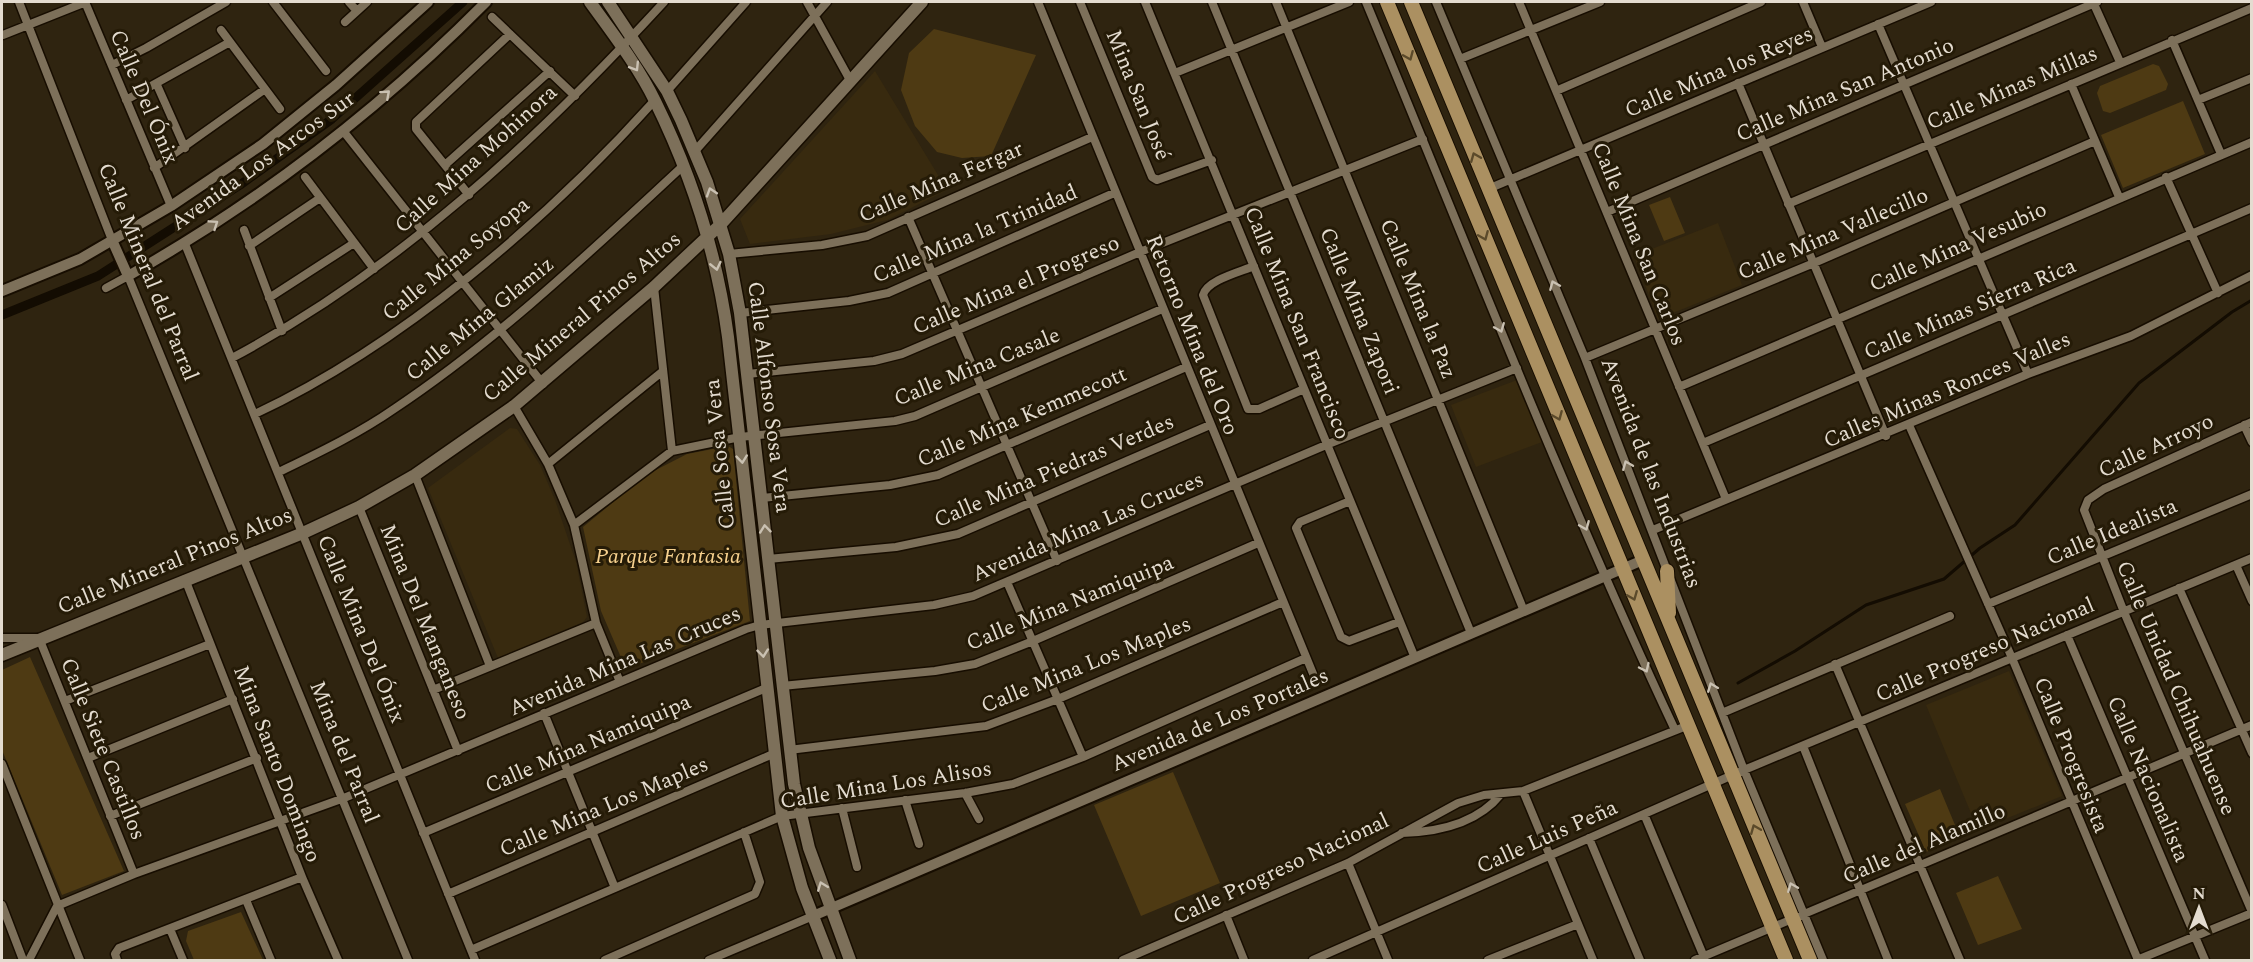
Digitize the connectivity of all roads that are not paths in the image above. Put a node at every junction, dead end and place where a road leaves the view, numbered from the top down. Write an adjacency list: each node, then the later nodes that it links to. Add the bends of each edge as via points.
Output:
1 (18, 2): 38 (street, Calle Mineral del Parral)
2 (86, 2): 38 (street); 52 (street, Calle Del Ónix)
3 (226, 2): 52 (street)
4 (273, 2): 53 (street)
5 (349, 2): 33 (street)
6 (367, 2): 33 (street)
7 (428, 2): 97 (street, Avenida Los Arcos Sur, via 263,144)
8 (486, 2): 70 (street, Avenida Los Arcos Sur, one-way to 8)
9 (590, 2): 47 (main road, Calle Sosa Vera)
10 (608, 2): 44 (main road, Calle Alfonso Sosa Vera)
11 (664, 2): 44 (street, Calle Mina Mohinora)
12 (746, 2): 63 (street)
13 (807, 2): 34 (street)
14 (827, 2): 34 (street)
15 (922, 2): 57 (main road, Calle Mineral Pinos Altos)
16 (1038, 2): 71 (street, Retorno Mina del Oro)
17 (1080, 2): 81 (street, Mina San José, via 1152,177 1157,180)
18 (1145, 2): 55 (street, Calle Mina San Francisco)
19 (1212, 2): 49 (street, Calle Mina Zapori)
20 (1276, 2): 39 (street, Calle Mina la Paz)
21 (1349, 2): 39 (street)
22 (1366, 2): 72 (street)
23 (1387, 2): 183 (main road, one-way to 183)
24 (1411, 2): 89 (main road, Avenida de las Industrias, one-way to 24)
25 (1436, 2): 50 (street, Avenida de las Industrias)
26 (1519, 2): 41 (street, Calle Mina San Carlos)
27 (1600, 2): 41 (street)
28 (1761, 2): 64 (street)
29 (1803, 2): 48 (street)
30 (1931, 2): 37 (street, Calle Mina los Reyes)
31 (2095, 2): 51 (street); 59 (street, Calle Mina San Antonio)
32 (2252, 8): 45 (street, Calle Minas Millas)
33 (357, 11): 36 (street)
34 (816, 15): 57 (street); 79 (street)
35 (492, 17): 42 (street)
36 (345, 22)
37 (1878, 24): 48 (street, Calle Mina los Reyes); 59 (street)
38 (28, 25): 43 (street); 108 (street, Calle Mineral del Parral)
39 (1286, 27): 49 (street); 85 (street, Calle Mina la Paz)
40 (221, 30): 46 (street)
41 (1531, 31): 50 (street); 64 (street, Calle Mina San Carlos)
42 (510, 34): 54 (street); 82 (street, via 416,122 416,129)
43 (3, 35)
44 (632, 36): 47 (street, Calle Mina Mohinora); 63 (main road, Calle Alfonso Sosa Vera)
45 (2172, 40): 51 (street, Calle Minas Millas); 68 (street)
46 (230, 42): 61 (street); 62 (street)
47 (622, 46): 65 (street, Calle Mina Mohinora); 67 (main road, Calle Sosa Vera, one-way to 67)
48 (1822, 47): 58 (street, Calle Mina los Reyes)
49 (1232, 49): 55 (street); 91 (street, Calle Mina Zapori)
50 (1460, 59): 88 (street, Avenida de las Industrias)
51 (2120, 62): 60 (street, Calle Minas Millas)
52 (112, 65): 66 (street, Calle Del Ónix)
53 (326, 71)
54 (550, 71): 65 (street); 82 (street)
55 (1175, 73): 81 (street, Calle Mina San Francisco)
56 (2252, 78): 68 (street)
57 (850, 80): 102 (main road, Calle Mineral Pinos Altos)
58 (1738, 83): 76 (street); 78 (street, Calle Mina los Reyes)
59 (1905, 84): 74 (street); 76 (street, Calle Mina San Antonio)
60 (2071, 84): 73 (street); 74 (street, Calle Minas Millas)
61 (157, 85): 66 (street); 77 (street, Calle Del Ónix)
62 (265, 89): 69 (street); 77 (street)
63 (667, 91): 79 (main road, Calle Alfonso Sosa Vera)
64 (1556, 91): 78 (street, Calle Mina San Carlos)
65 (575, 96): 92 (street, Calle Mina Mohinora)
66 (126, 100): 84 (street, Calle Del Ónix)
67 (655, 100): 83 (main road, Calle Sosa Vera); 120 (street, Calle Mina Soyopa, via 576,184)
68 (2198, 100): 80 (street)
69 (280, 109)
70 (344, 132): 104 (street); 109 (street, Avenida Los Arcos Sur, one-way to 70)
71 (1092, 137): 90 (street, Retorno Mina del Oro); 101 (street, Calle Mina Fergar)
72 (1424, 139): 85 (street, Calle Mina el Progreso); 137 (street, one-way to 137)
73 (2095, 141): 93 (street); 95 (street, Calle Mina Vallecillo)
74 (1930, 142): 95 (street); 96 (street, Calle Minas Millas)
75 (2252, 142): 80 (street, Calle Mina Vesubio)
76 (1763, 145): 96 (street); 99 (street, Calle Mina San Antonio)
77 (185, 148): 84 (street)
78 (1581, 150): 88 (street, Calle Mina los Reyes); 99 (street, Calle Mina San Carlos)
79 (695, 151): 102 (main road, Calle Alfonso Sosa Vera, one-way to 79)
80 (2222, 154): 87 (street, Calle Mina Vesubio)
81 (1212, 160): 100 (street, Calle Mina San Francisco)
82 (445, 165): 92 (street)
83 (683, 166): 106 (main road, Calle Sosa Vera); 130 (street, Calle Mina Glamiz, via 559,281)
84 (154, 168): 97 (street, Calle Del Ónix)
85 (1346, 171): 91 (street, Calle Mina el Progreso); 146 (street, Calle Mina la Paz)
86 (305, 177): 94 (street)
87 (2166, 177): 93 (street, Calle Mina Vesubio); 105 (street)
88 (1510, 181): 89 (street, Calle Mina los Reyes); 135 (street, Avenida de las Industrias, one-way to 88)
89 (1488, 189): 180 (main road, Avenida de las Industrias)
90 (1114, 193): 111 (street, Retorno Mina del Oro); 118 (street, Calle Mina la Trinidad)
91 (1291, 193): 100 (street, Calle Mina el Progreso); 149 (street, Calle Mina Zapori)
92 (469, 195): 104 (street, Calle Mina Mohinora)
93 (2118, 197): 113 (street, Calle Mina Vesubio)
94 (320, 198): 107 (street); 110 (street)
95 (1954, 202): 113 (street); 114 (street, Calle Mina Vallecillo)
96 (1788, 204): 114 (street)
97 (171, 206): 108 (street, Avenida Los Arcos Sur)
98 (2252, 208): 105 (street, Calle Minas Sierra Rica)
99 (1607, 212): 131 (street, Calle Mina San Carlos)
100 (1234, 214): 111 (street, Calle Mina el Progreso); 115 (street, Calle Mina San Francisco)
101 (908, 217): 112 (street, Calle Mina Fergar, via 856,238); 118 (street)
102 (721, 224): 106 (main road, Calle Mineral Pinos Altos); 112 (main road, Calle Alfonso Sosa Vera)
103 (243, 230): 110 (street)
104 (424, 233): 116 (street, Calle Mina Mohinora); 120 (street)
105 (2193, 233): 124 (street); 128 (street, Calle Minas Sierra Rica)
106 (708, 237): 121 (main road, Calle Mineral Pinos Altos); 155 (main road, Calle Sosa Vera, one-way to 155, via 723,296)
107 (354, 243): 116 (street); 125 (street)
108 (114, 244): 117 (street, Calle Mineral del Parral); 123 (street, Avenida Los Arcos Sur)
109 (185, 244): 117 (street, Avenida Los Arcos Sur); 134 (street, Calle Mina Del Ónix)
110 (249, 246): 125 (street)
111 (1140, 252): 126 (street, Retorno Mina del Oro); 132 (street, Calle Mina el Progreso)
112 (729, 254): 127 (main road, Calle Alfonso Sosa Vera)
113 (1978, 257): 128 (street); 129 (street, Calle Mina Vesubio)
114 (1814, 263): 129 (street); 131 (street, Calle Mina Vallecillo)
115 (1254, 266): 145 (street, Calle Mina San Francisco); 145 (street, via 1213,284 1203,295 1248,409 1259,409)
116 (374, 269): 133 (street, Calle Mina Mohinora)
117 (126, 272): 122 (street, Avenida Los Arcos Sur); 177 (street, Calle Mineral del Parral)
118 (933, 275): 127 (street, Calle Mina la Trinidad, via 870,298); 132 (street)
119 (2252, 275): 124 (street, Calles Minas Ronces Valles)
120 (462, 281): 130 (street); 148 (street, Calle Mina Soyopa, via 342,368)
121 (654, 287): 138 (street); 142 (main road, Calle Mineral Pinos Altos)
122 (106, 288)
123 (2, 291)
124 (2218, 293): 140 (street, Calles Minas Ronces Valles, via 2131,336)
125 (269, 298): 133 (street)
126 (1162, 309): 136 (street, Retorno Mina del Oro); 144 (street, Calle Mina Casale)
127 (740, 313): 139 (main road, Calle Alfonso Sosa Vera)
128 (2003, 315): 140 (street); 141 (street, Calle Minas Sierra Rica)
129 (1836, 320): 141 (street); 143 (street, Calle Mina Vesubio)
130 (500, 329): 142 (street); 162 (street, Calle Mina Glamiz, via 393,410)
131 (1654, 329): 135 (street, Calle Mina Vallecillo); 143 (street, Calle Mina San Carlos)
132 (957, 330): 139 (street, Calle Mina el Progreso, via 888,358); 144 (street)
133 (282, 331): 134 (street, Calle Mina Mohinora)
134 (232, 358): 148 (street, Calle Mina Del Ónix)
135 (1585, 358): 173 (street, Avenida de las Industrias, one-way to 135)
136 (1186, 368): 151 (street, Retorno Mina del Oro); 158 (street, Calle Mina Kemmecott)
137 (1517, 368): 146 (street, Avenida Mina Las Cruces); 185 (street, one-way to 185)
138 (663, 370): 160 (street); 161 (street)
139 (748, 374): 153 (main road, Calle Alfonso Sosa Vera)
140 (2028, 374): 152 (street, Calles Minas Ronces Valles)
141 (1859, 375): 154 (street); 157 (street, Calle Minas Sierra Rica)
142 (543, 384): 147 (main road, Calle Mineral Pinos Altos)
143 (1679, 387): 157 (street, Calle Mina San Carlos)
144 (982, 388): 153 (street, Calle Mina Casale, via 895,421); 158 (street)
145 (1304, 389): 159 (street, Calle Mina San Francisco)
146 (1440, 400): 149 (street, Avenida Mina Las Cruces); 192 (street, Calle Mina la Paz)
147 (514, 406): 161 (street); 163 (main road, Calle Mineral Pinos Altos)
148 (255, 414): 162 (street, Calle Mina Del Ónix)
149 (1384, 422): 159 (street, Avenida Mina Las Cruces); 200 (street, Calle Mina Zapori)
150 (2248, 423): 156 (street); 171 (street, Calle Arroyo, via 2104,489 2088,500)
151 (1210, 425): 164 (street, Retorno Mina del Oro); 169 (street, Calle Mina Piedras Verdes)
152 (1909, 425): 154 (street, Calles Minas Ronces Valles); 191 (street, Calle Progresista)
153 (753, 436): 155 (street, Calle Mina Casale); 166 (main road, Calle Alfonso Sosa Vera)
154 (1886, 436): 167 (street, Calles Minas Ronces Valles)
155 (740, 437): 160 (street, Calle Mina Casale); 199 (main road, Calle Sosa Vera, one-way to 199)
156 (2252, 442)
157 (1703, 443): 167 (street, Calle Mina San Carlos)
158 (1006, 444): 166 (street, Calle Mina Kemmecott, via 962,466 914,481); 169 (street)
159 (1326, 445): 164 (street, Avenida Mina Las Cruces); 168 (street, Calle Mina San Francisco)
160 (672, 451): 172 (street, Calle Mina Casale)
161 (548, 464): 172 (street)
162 (279, 472): 174 (street, Calle Mina Del Ónix)
163 (414, 475): 170 (main road, Calle Mineral Pinos Altos); 211 (street)
164 (1234, 484): 175 (street, Retorno Mina del Oro); 181 (street, Avenida Mina Las Cruces)
165 (2252, 494): 176 (street, Calle Idealista)
166 (761, 498): 179 (main road, Calle Alfonso Sosa Vera, one-way to 166)
167 (1726, 500): 173 (street, Calles Minas Ronces Valles)
168 (1350, 501): 195 (street, Calle Mina San Francisco); 195 (street, via 1300,522 1296,528 1341,637 1349,641)
169 (1032, 503): 179 (street, Calle Mina Piedras Verdes, via 938,540); 181 (street)
170 (359, 507): 174 (main road, Calle Mineral Pinos Altos); 216 (street, Mina Del Manganeso)
171 (2084, 510): 176 (street, Calle Unidad Chihuahuense)
172 (574, 525): 196 (street)
173 (1653, 530): 184 (street, Avenida de las Industrias)
174 (303, 533): 177 (main road, Calle Mineral Pinos Altos); 239 (street, Calle Mina Del Ónix)
175 (1258, 543): 190 (street, Retorno Mina del Oro); 204 (street, Calle Mina Namiquipa)
176 (2101, 556): 191 (street, Calle Idealista); 193 (street, Calle Unidad Chihuahuense)
177 (245, 557): 186 (main road, Calle Mineral Pinos Altos); 245 (street, Mina del Parral)
178 (2252, 558): 182 (street, Calle Progreso Nacional)
179 (768, 559): 197 (main road, Calle Alfonso Sosa Vera)
180 (1643, 560): 183 (street, Avenida de Los Portales); 198 (main road, Avenida de las Industrias)
181 (1057, 561): 187 (street, Avenida Mina Las Cruces)
182 (2236, 565): 188 (street, Calle Progreso Nacional); 189 (street)
183 (1622, 569): 185 (street, Avenida de Los Portales); 223 (main road, one-way to 223)
184 (1667, 571): 198 (main road); 221 (street, Avenida de las Industrias, one-way to 184)
185 (1605, 576): 192 (street, Avenida de Los Portales); 225 (street, one-way to 225)
186 (185, 579): 203 (main road, Calle Mineral Pinos Altos); 205 (street, Mina Santo Domingo)
187 (1008, 582): 197 (street, Avenida Mina Las Cruces, via 934,605); 204 (street)
188 (2179, 588): 193 (street, Calle Progreso Nacional); 226 (street)
189 (2252, 601)
190 (1283, 602): 207 (street, Retorno Mina del Oro); 218 (street, Calle Mina Los Maples)
191 (1988, 604): 209 (street, Calle Progresista)
192 (1524, 611): 200 (street, Avenida de Los Portales)
193 (2124, 612): 201 (street, Calle Progreso Nacional); 232 (street, Calle Unidad Chihuahuense)
194 (1950, 616): 210 (street)
195 (1399, 622): 208 (street, Calle Mina San Francisco)
196 (596, 623): 211 (street); 213 (street)
197 (775, 623): 199 (street, Avenida Mina Las Cruces); 214 (main road, Calle Alfonso Sosa Vera)
198 (1670, 624): 238 (main road, Avenida de las Industrias)
199 (760, 625): 213 (street, Avenida Mina Las Cruces); 215 (main road, Calle Sosa Vera, one-way to 215)
200 (1472, 633): 208 (street, Avenida de Los Portales)
201 (2067, 635): 209 (street, Calle Progreso Nacional); 240 (street, Calle Nacionalista)
202 (2, 638): 203 (street)
203 (39, 638): 206 (main road, Calle Mineral Pinos Altos); 219 (street, Calle Siete Castillos)
204 (1033, 641): 214 (street, Calle Mina Namiquipa, via 975,664); 218 (street)
205 (210, 644): 217 (street, Mina Santo Domingo); 219 (street)
206 (2, 655)
207 (1306, 658): 212 (street, Retorno Mina del Oro); 233 (street, Calle Mina Los Alisos)
208 (1415, 658): 273 (street, Avenida de Los Portales)
209 (2012, 658): 222 (street, Calle Progreso Nacional); 247 (street, Calle Progresista)
210 (1835, 664): 221 (street); 222 (street)
211 (490, 666): 216 (street)
212 (1316, 681)
213 (620, 682): 220 (street, Avenida Mina Las Cruces)
214 (782, 686): 228 (main road, Calle Alfonso Sosa Vera)
215 (766, 688): 230 (main road, Calle Sosa Vera); 237 (street, Calle Mina Namiquipa)
216 (433, 690): 229 (street, Mina Del Manganeso)
217 (233, 699): 234 (street); 235 (street, Mina Santo Domingo)
218 (1058, 699): 228 (street, Calle Mina Los Maples, via 1004,721 969,730); 233 (street)
219 (65, 701): 234 (street, Calle Siete Castillos)
220 (544, 713): 229 (street, Avenida Mina Las Cruces); 237 (street)
221 (1722, 713): 238 (street, Avenida de las Industrias)
222 (1860, 722): 227 (street, Calle Progreso Nacional); 263 (street)
223 (1689, 724): 225 (street, Calle Progreso Nacional); 241 (main road)
224 (2252, 725): 226 (street, Calle del Alamillo)
225 (1675, 730): 242 (street, Calle Progreso Nacional)
226 (2241, 730): 231 (street); 232 (street, Calle del Alamillo)
227 (1803, 746): 238 (street, Calle Progreso Nacional); 268 (street)
228 (789, 750): 249 (main road, Calle Alfonso Sosa Vera)
229 (458, 751): 239 (street, Avenida Mina Las Cruces)
230 (773, 753): 252 (main road, Calle Sosa Vera); 255 (street, Calle Mina Los Maples)
231 (2252, 753)
232 (2185, 755): 240 (street, Calle del Alamillo); 274 (street, Calle Unidad Chihuahuense)
233 (1083, 757): 243 (street, Calle Mina Los Alisos, via 1013,784)
234 (88, 758): 251 (street, Calle Siete Castillos)
235 (257, 758): 251 (street); 253 (street, Mina Santo Domingo)
236 (2, 764): 272 (street)
237 (567, 773): 255 (street); 257 (street, Calle Mina Namiquipa)
238 (1739, 773): 241 (street, Calle Luis Peña); 277 (main road, Avenida de las Industrias, one-way to 238)
239 (400, 775): 245 (street, Avenida Mina Las Cruces); 257 (street, Calle Mina Del Ónix)
240 (2128, 779): 247 (street, Calle del Alamillo); 282 (street, Calle Nacionalista)
241 (1714, 784): 250 (street, Calle Luis Peña); 279 (main road)
242 (1523, 791): 244 (street, Calle Progreso Nacional); 261 (street)
243 (965, 793): 246 (street, Calle Mina Los Alisos); 254 (street)
244 (1501, 794): 258 (street, Calle Progreso Nacional, via 1458,803); 258 (street, via 1485,809 1458,823 1435,831)
245 (344, 798): 253 (street, Avenida Mina Las Cruces); 292 (street, Mina del Parral)
246 (905, 800): 248 (street, Calle Mina Los Alisos); 260 (street)
247 (2071, 802): 263 (street, Calle del Alamillo); 310 (street, Calle Progresista)
248 (842, 808): 249 (street, Calle Mina Los Alisos); 264 (street)
249 (800, 813): 252 (street, Calle Mina Los Alisos); 273 (main road, Calle Alfonso Sosa Vera, one-way to 249)
250 (1644, 814): 259 (street, Calle Luis Peña); 284 (street)
251 (110, 816): 265 (street, Calle Siete Castillos)
252 (782, 816): 256 (street, Calle Mina Los Alisos); 276 (main road, Calle Sosa Vera)
253 (281, 819): 265 (street, Avenida Mina Las Cruces); 266 (street, Mina Santo Domingo)
254 (979, 819)
255 (592, 831): 267 (street); 269 (street, Calle Mina Los Maples)
256 (744, 832): 267 (street, Calle Mina Los Alisos); 294 (street, via 760,882 755,894)
257 (423, 833): 269 (street, Calle Mina Del Ónix)
258 (1402, 833): 262 (street, Calle Progreso Nacional)
259 (1589, 838): 261 (street, Calle Luis Peña); 304 (street)
260 (919, 844)
261 (1549, 855): 278 (street); 281 (street, Calle Luis Peña)
262 (1348, 863): 275 (street, Calle Progreso Nacional); 281 (street)
263 (1920, 865): 268 (street, Calle del Alamillo); 309 (street)
264 (857, 867)
265 (134, 874): 272 (street, Avenida Mina Las Cruces)
266 (302, 877): 270 (street); 291 (street, Mina Santo Domingo)
267 (615, 888): 283 (street, Calle Mina Los Alisos)
268 (1859, 890): 277 (street, Calle del Alamillo); 308 (street)
269 (448, 894): 283 (street, Calle Mina Del Ónix)
270 (246, 900): 280 (street); 290 (street)
271 (2, 905): 285 (street)
272 (57, 906): 286 (street); 287 (street)
273 (831, 908): 276 (street, Avenida de Los Portales); 297 (main road, Calle Alfonso Sosa Vera)
274 (2252, 912): 282 (street)
275 (1226, 915): 298 (street, Calle Progreso Nacional); 299 (street)
276 (813, 916): 295 (street); 296 (main road, Calle Sosa Vera)
277 (1797, 916): 279 (street); 306 (main road, Avenida de las Industrias); 307 (street, Avenida de las Industrias)
278 (1578, 924): 302 (street); 303 (street)
279 (1773, 927): 284 (street); 305 (main road)
280 (170, 929): 288 (street, via 119,948); 289 (street)
281 (1376, 932): 300 (street, Calle Luis Peña); 301 (street)
282 (2195, 937): 310 (street); 311 (street, Calle Nacionalista)
283 (471, 950): 293 (street, Calle Mina Del Ónix)
284 (1699, 959)
285 (23, 960)
286 (29, 960)
287 (80, 960)
288 (117, 960)
289 (183, 960)
290 (271, 960)
291 (338, 960)
292 (408, 960)
293 (475, 960)
294 (605, 960)
295 (709, 960)
296 (830, 960)
297 (850, 960)
298 (1125, 960)
299 (1244, 960)
300 (1313, 960)
301 (1388, 960)
302 (1488, 960)
303 (1593, 960)
304 (1640, 960)
305 (1786, 960)
306 (1810, 960)
307 (1823, 960)
308 (1888, 960)
309 (1960, 960)
310 (2138, 960)
311 (2205, 960)

